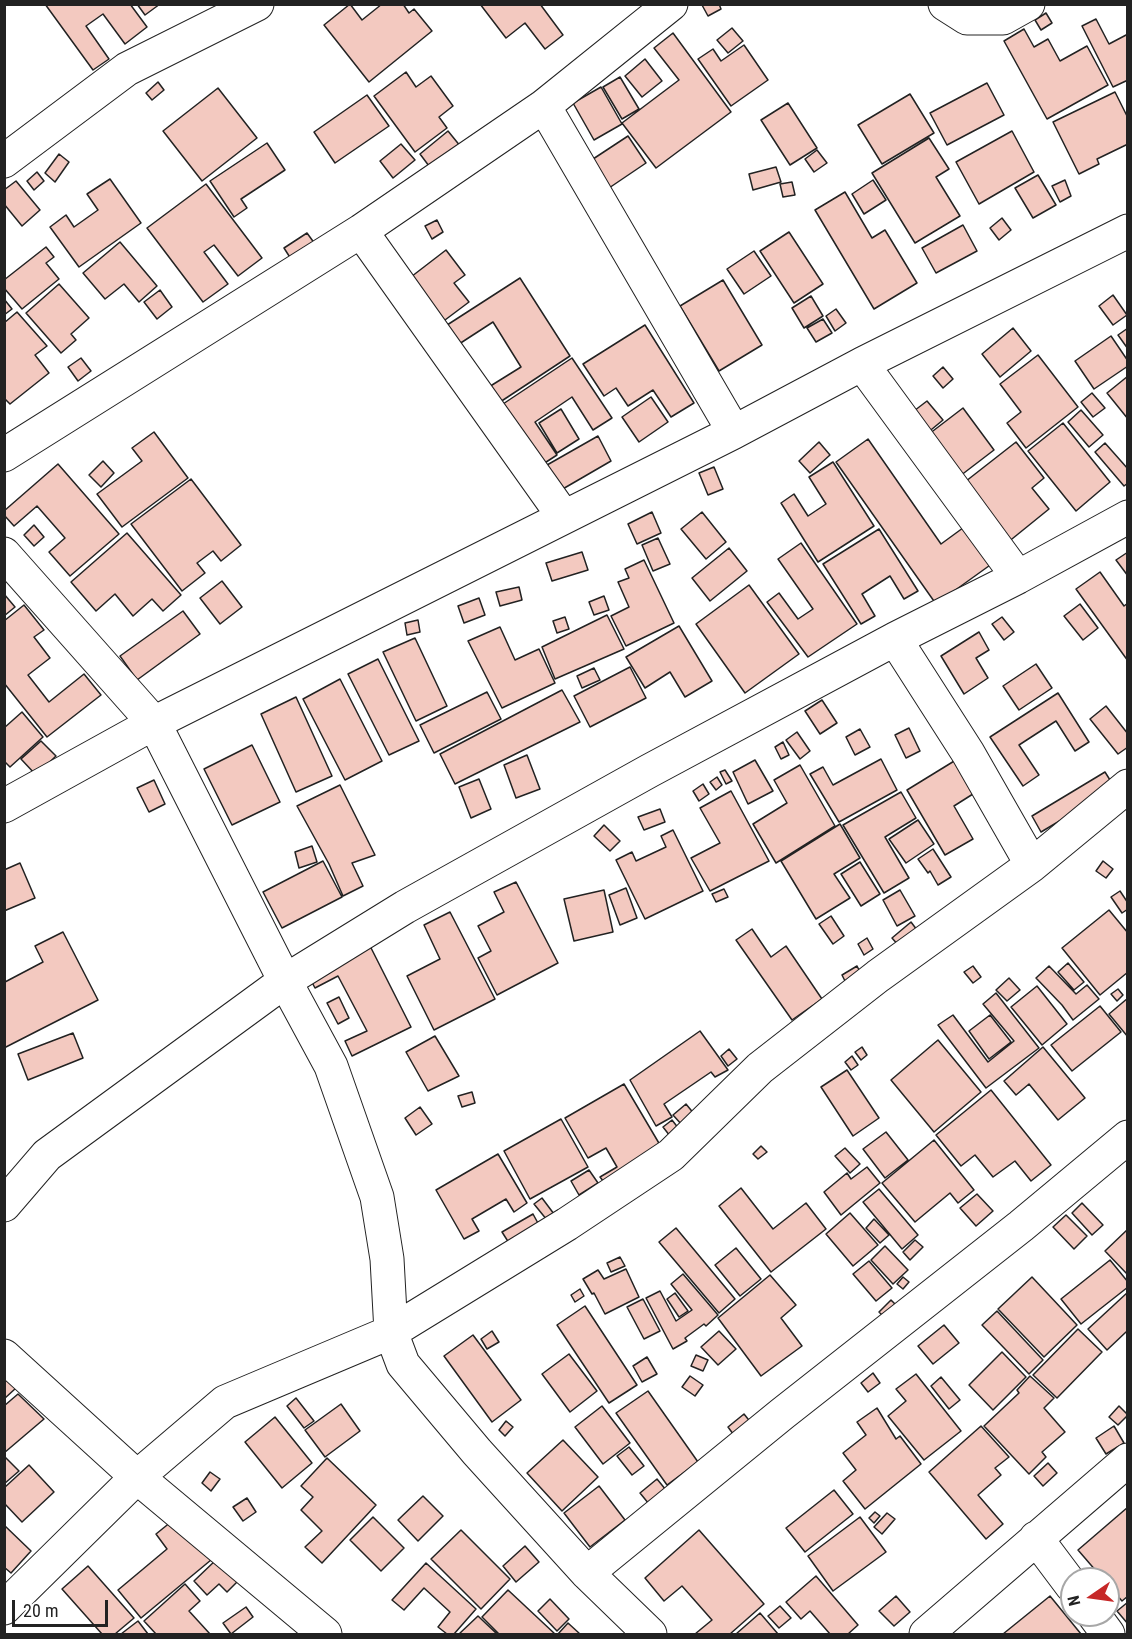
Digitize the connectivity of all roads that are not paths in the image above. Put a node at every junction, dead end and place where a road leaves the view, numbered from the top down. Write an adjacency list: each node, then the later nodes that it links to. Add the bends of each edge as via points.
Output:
1 (257, 4): 6 (street, via 127,69)
2 (671, 4): 5 (street)
3 (945, 4): 4 (street, via 967,18 1003,18)
4 (1028, 4)
5 (544, 106): 7 (street); 10 (street)
6 (4, 161)
7 (361, 231): 11 (street); 12 (street)
8 (1128, 231): 9 (street)
9 (862, 364): 10 (street); 15 (street)
10 (734, 432): 12 (street)
11 (4, 455)
12 (564, 517): 17 (street)
13 (1128, 517): 15 (street)
14 (4, 554): 17 (street)
15 (1018, 577): 16 (street)
16 (895, 639): 20 (street, via 968,753); 21 (street, via 405,907)
17 (154, 723): 19 (street); 21 (street)
18 (1128, 786): 20 (street)
19 (4, 806)
20 (1032, 865): 24 (street, via 878,976 760,1068 671,1155)
21 (285, 981): 23 (street, via 47,1155); 24 (street, via 332,1066 377,1197 387,1259)
22 (1128, 1137): 30 (street)
23 (4, 1205)
24 (391, 1332): 27 (street, via 225,1401); 30 (street, via 403,1364 426,1394)
25 (4, 1356): 27 (street)
26 (1128, 1460): 28 (street)
27 (137, 1477): 31 (street); 32 (street)
28 (1036, 1538): 29 (street); 34 (street)
29 (1060, 1570)
30 (587, 1573): 33 (street)
31 (4, 1608)
32 (325, 1635)
33 (650, 1635)
34 (926, 1635)

